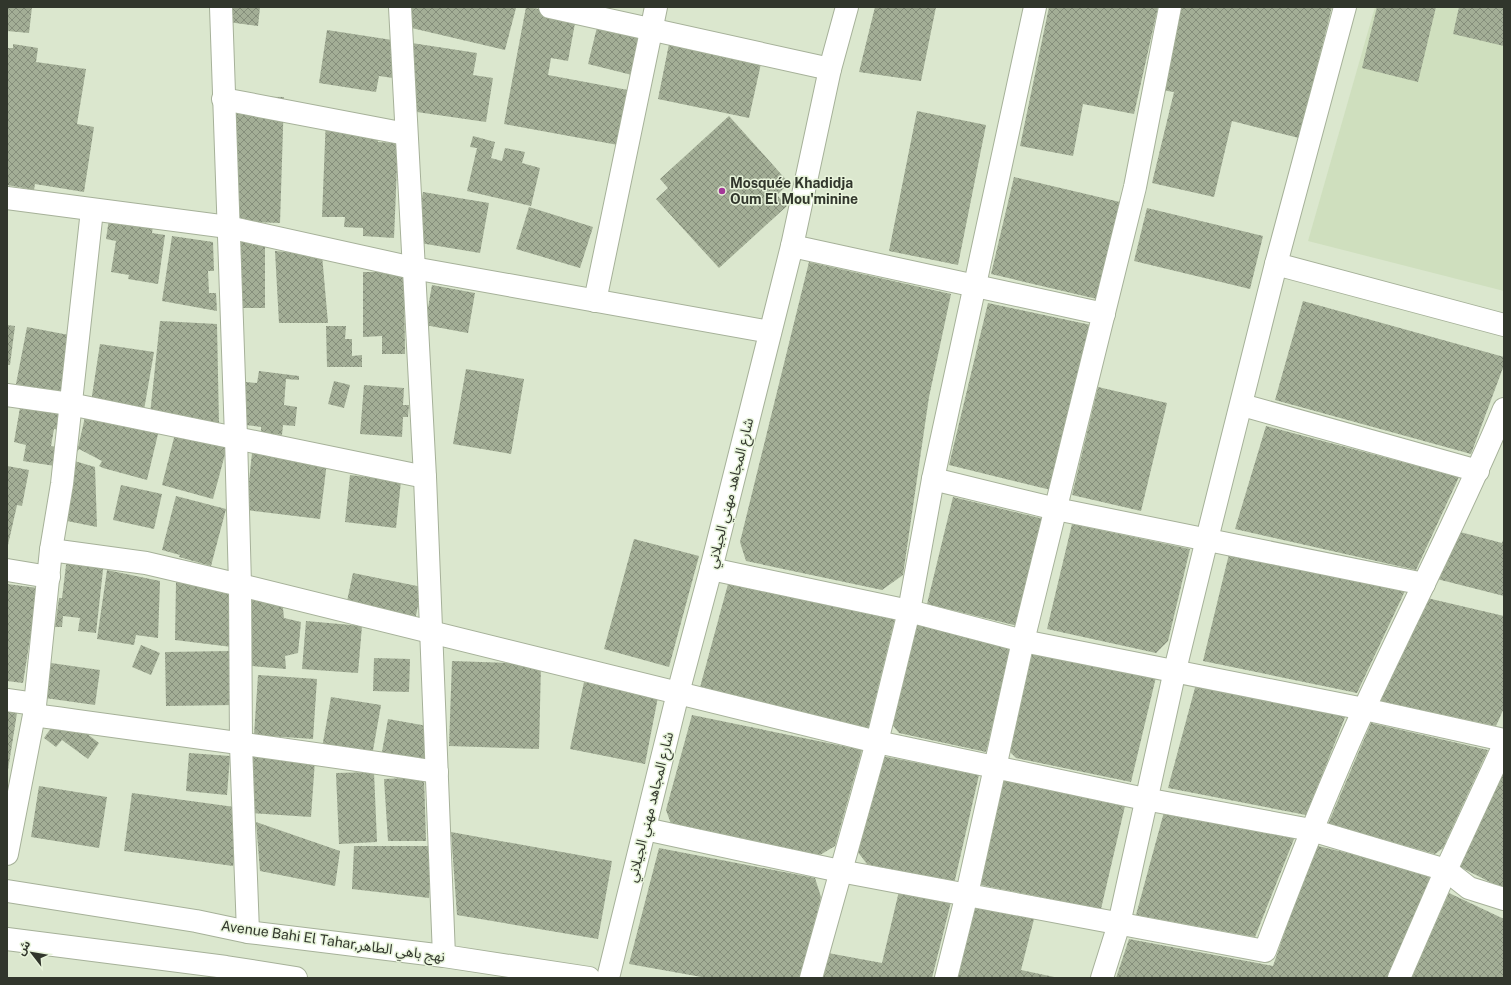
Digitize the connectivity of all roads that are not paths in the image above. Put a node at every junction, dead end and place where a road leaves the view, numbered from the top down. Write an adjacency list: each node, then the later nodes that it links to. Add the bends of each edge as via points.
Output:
1 (221, 7): 11 (street)
2 (400, 7): 12 (street)
3 (550, 7): 9 (street)
4 (656, 7): 9 (street)
5 (847, 7): 10 (street, شارع المجاهد مهني الجيلاني)
6 (1035, 7): 19 (street)
7 (1170, 7): 21 (street, via 1135,187)
8 (1345, 7): 17 (street)
9 (651, 29): 10 (street); 20 (street)
10 (830, 69): 16 (street, شارع المجاهد مهني الجيلاني)
11 (223, 99): 12 (street); 15 (street)
12 (406, 134): 18 (street)
13 (7, 198): 14 (street)
14 (92, 210): 15 (street); 25 (street)
15 (228, 227): 18 (street); 28 (street)
16 (792, 246): 19 (street); 23 (street, شارع المجاهد مهني الجيلاني)
17 (1276, 264): 22 (street); 26 (street)
18 (413, 268): 20 (street); 30 (street)
19 (975, 286): 21 (street); 31 (street)
20 (595, 301): 23 (street)
21 (1104, 314): 32 (street)
22 (1504, 325)
23 (770, 332): 35 (street, شارع المجاهد مهني الجيلاني)
24 (7, 395): 25 (street)
25 (70, 404): 28 (street); 34 (street, via 62,484)
26 (1242, 405): 29 (street); 33 (street)
27 (1504, 408): 29 (street)
28 (236, 437): 30 (street); 39 (street)
29 (1478, 470): 38 (street)
30 (425, 477): 41 (street)
31 (933, 479): 32 (street); 40 (street)
32 (1056, 509): 33 (street); 42 (street)
33 (1207, 539): 38 (street); 43 (street)
34 (51, 550): 37 (street); 39 (street, via 146,563)
35 (711, 569): 40 (street); 44 (street, شارع المجاهد مهني الجيلاني)
36 (7, 570): 37 (street)
37 (49, 577): 47 (street)
38 (1424, 584): 46 (street)
39 (240, 585): 41 (street); 50 (street)
40 (909, 611): 42 (street); 49 (street)
41 (432, 633): 44 (street); 53 (street)
42 (1023, 641): 43 (street); 52 (street)
43 (1175, 670): 46 (street); 54 (street)
44 (678, 693): 49 (street); 55 (street, شارع المجاهد مهني الجيلاني)
45 (7, 700): 47 (street)
46 (1364, 709): 48 (street); 56 (street)
47 (34, 710): 50 (street); 57 (street)
48 (1504, 740)
49 (877, 742): 52 (street); 58 (street)
50 (241, 745): 53 (street, via 338,756); 64 (street)
51 (1504, 745): 59 (street)
52 (994, 767): 54 (street); 61 (street)
53 (437, 772): 66 (street)
54 (1145, 799): 56 (street); 63 (street)
55 (645, 829): 58 (street); 69 (street, شارع المجاهد مهني الجيلاني)
56 (1311, 830): 59 (street); 63 (street, via 1265,951)
57 (7, 850)
58 (840, 870): 61 (street); 70 (street)
59 (1446, 870): 62 (street, via 1469,888); 73 (street)
60 (7, 891): 64 (street, Avenue Bahi El Tahar,نهج باهي الطاهر, via 196,921)
61 (966, 894): 63 (street); 71 (street)
62 (1504, 899)
63 (1119, 924): 72 (street)
64 (248, 932): 66 (street, Avenue Bahi El Tahar,نهج باهي الطاهر)
65 (7, 939): 67 (street)
66 (444, 956): 68 (street, Avenue Bahi El Tahar,نهج باهي الطاهر)
67 (296, 978)
68 (589, 978)
69 (608, 978)
70 (811, 978)
71 (946, 978)
72 (1102, 978)
73 (1399, 978)

